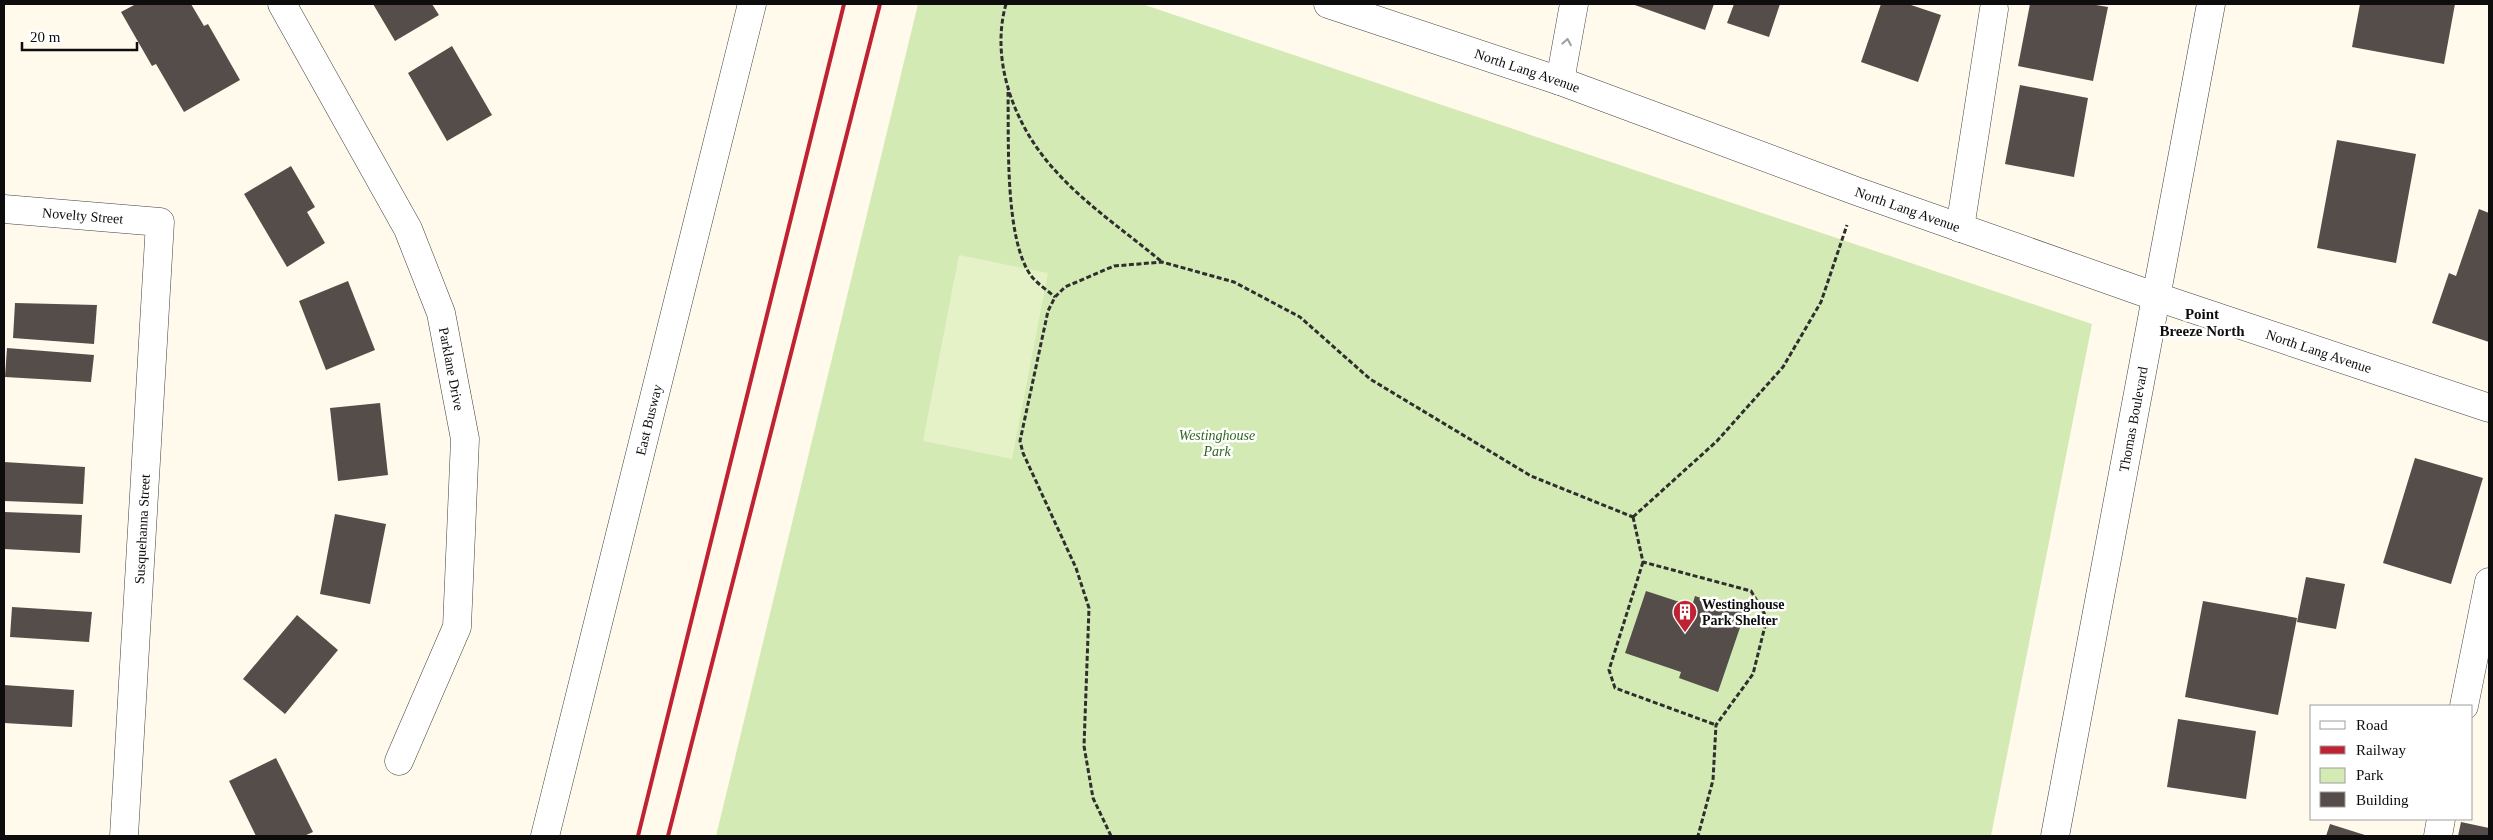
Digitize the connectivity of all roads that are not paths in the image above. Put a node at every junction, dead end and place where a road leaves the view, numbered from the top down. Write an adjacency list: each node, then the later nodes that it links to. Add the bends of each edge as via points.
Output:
1 (282, 4): 15 (street, Parklane Drive, via 408,229 441,313 465,439 457,627)
2 (752, 4): 18 (street, East Busway)
3 (1328, 4): 7 (street, North Lang Avenue)
4 (1574, 4): 7 (street, one-way to 4)
5 (2211, 4): 11 (street, Thomas Boulevard)
6 (1994, 9): 10 (street)
7 (1560, 81): 10 (street, North Lang Avenue)
8 (4, 209): 9 (street, Novelty Street)
9 (160, 222): 17 (street, Susquehanna Street)
10 (1960, 228): 11 (street, North Lang Avenue)
11 (2157, 297): 12 (street, North Lang Avenue); 19 (street, Thomas Boulevard)
12 (2489, 408)
13 (2489, 582): 14 (street)
14 (2464, 705)
15 (399, 761)
16 (2442, 820): 20 (street)
17 (124, 836)
18 (545, 836)
19 (2055, 836)
20 (2438, 836)

